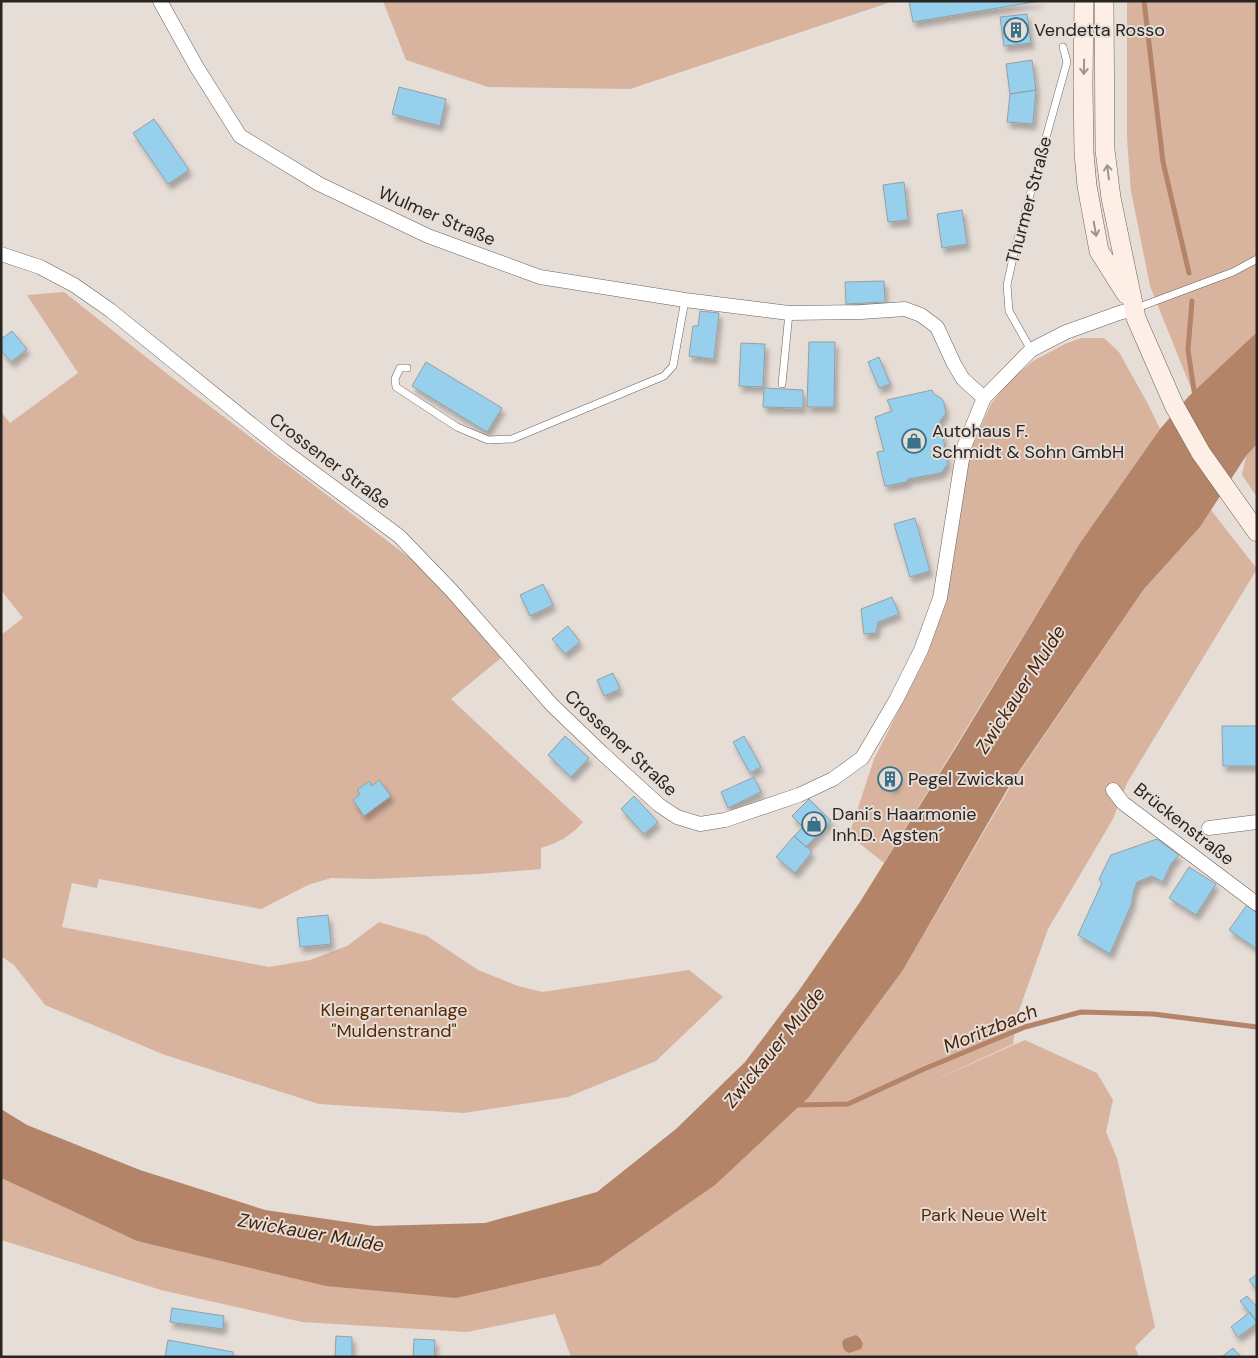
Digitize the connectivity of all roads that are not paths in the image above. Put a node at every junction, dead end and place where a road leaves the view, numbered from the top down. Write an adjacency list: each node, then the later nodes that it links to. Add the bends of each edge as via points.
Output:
1 (160, 1): 7 (street, Wulmer Straße, via 240,136 319,184 428,236 540,277)
2 (1084, 1): 8 (street, one-way to 8, via 1083,95 1087,186 1099,251)
3 (1104, 1): 8 (street, one-way to 3, via 1111,198 1105,150)
4 (1063, 47): 10 (lane, Thurmer Straße, via 1067,62 1007,285 1009,311)
5 (1, 254): 13 (street, Crossener Straße, via 40,267 110,310 283,450 399,536 552,705 602,753 659,806 677,817 700,824 725,820 799,795 833,779 862,758 922,650 940,598 964,448)
6 (1257, 259): 8 (lane, via 1233,272)
7 (685, 300): 9 (street, Wulmer Straße); 11 (lane, via 673,366 664,376 512,439 488,440 457,427 396,386 400,368)
8 (1133, 307): 10 (street, Crossener Straße, via 1066,332); 14 (street, via 1165,386 1201,453)
9 (789, 312): 12 (lane); 13 (street, Wulmer Straße, via 906,309 921,315 936,327 963,379)
10 (1031, 350): 13 (street, Crossener Straße)
11 (407, 368)
12 (782, 384)
13 (984, 398)
14 (1257, 532)
15 (1113, 790): 18 (street, Brückenstraße, via 1123,802)
16 (1257, 822): 17 (street)
17 (1209, 828)
18 (1257, 904)

